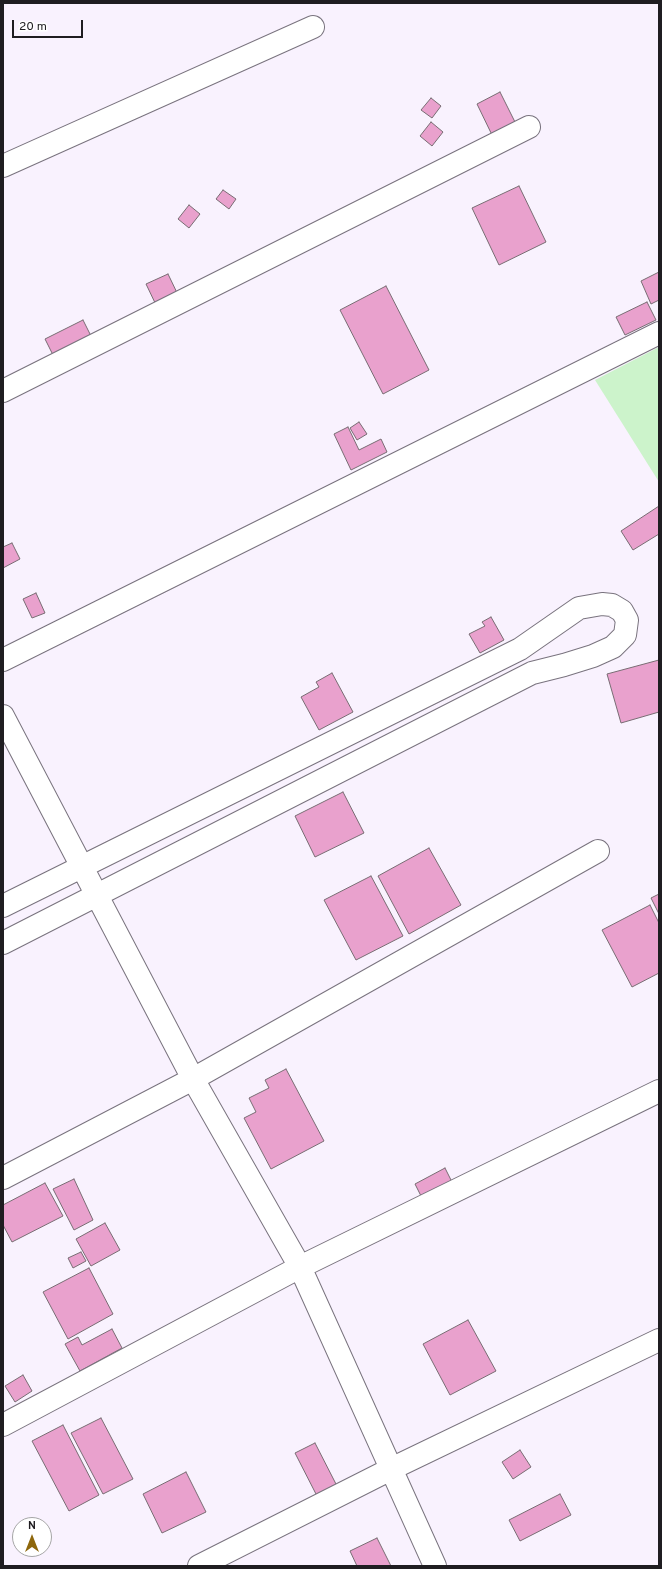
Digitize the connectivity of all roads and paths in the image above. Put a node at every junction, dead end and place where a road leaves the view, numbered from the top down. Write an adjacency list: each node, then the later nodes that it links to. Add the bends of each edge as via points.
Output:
1 (313, 27): 3 (street)
2 (529, 127): 5 (street)
3 (3, 166)
4 (659, 333): 7 (street)
5 (3, 391)
6 (520, 649): 8 (street); 8 (street, via 579,608 612,605 622,611 627,620 625,635 614,647 564,666); 9 (street)
7 (3, 660)
8 (532, 673): 10 (street)
9 (468, 675): 10 (street); 13 (street)
10 (481, 699): 14 (street)
11 (3, 716): 13 (street)
12 (598, 851): 17 (street)
13 (81, 867): 14 (street); 15 (street)
14 (97, 895): 16 (street); 17 (street)
15 (3, 906)
16 (3, 943)
17 (193, 1079): 19 (street); 20 (street)
18 (659, 1091): 20 (street)
19 (3, 1178)
20 (300, 1267): 22 (street); 23 (street)
21 (659, 1340): 23 (street)
22 (3, 1424)
23 (391, 1468): 24 (street); 25 (street)
24 (199, 1566)
25 (434, 1566)

